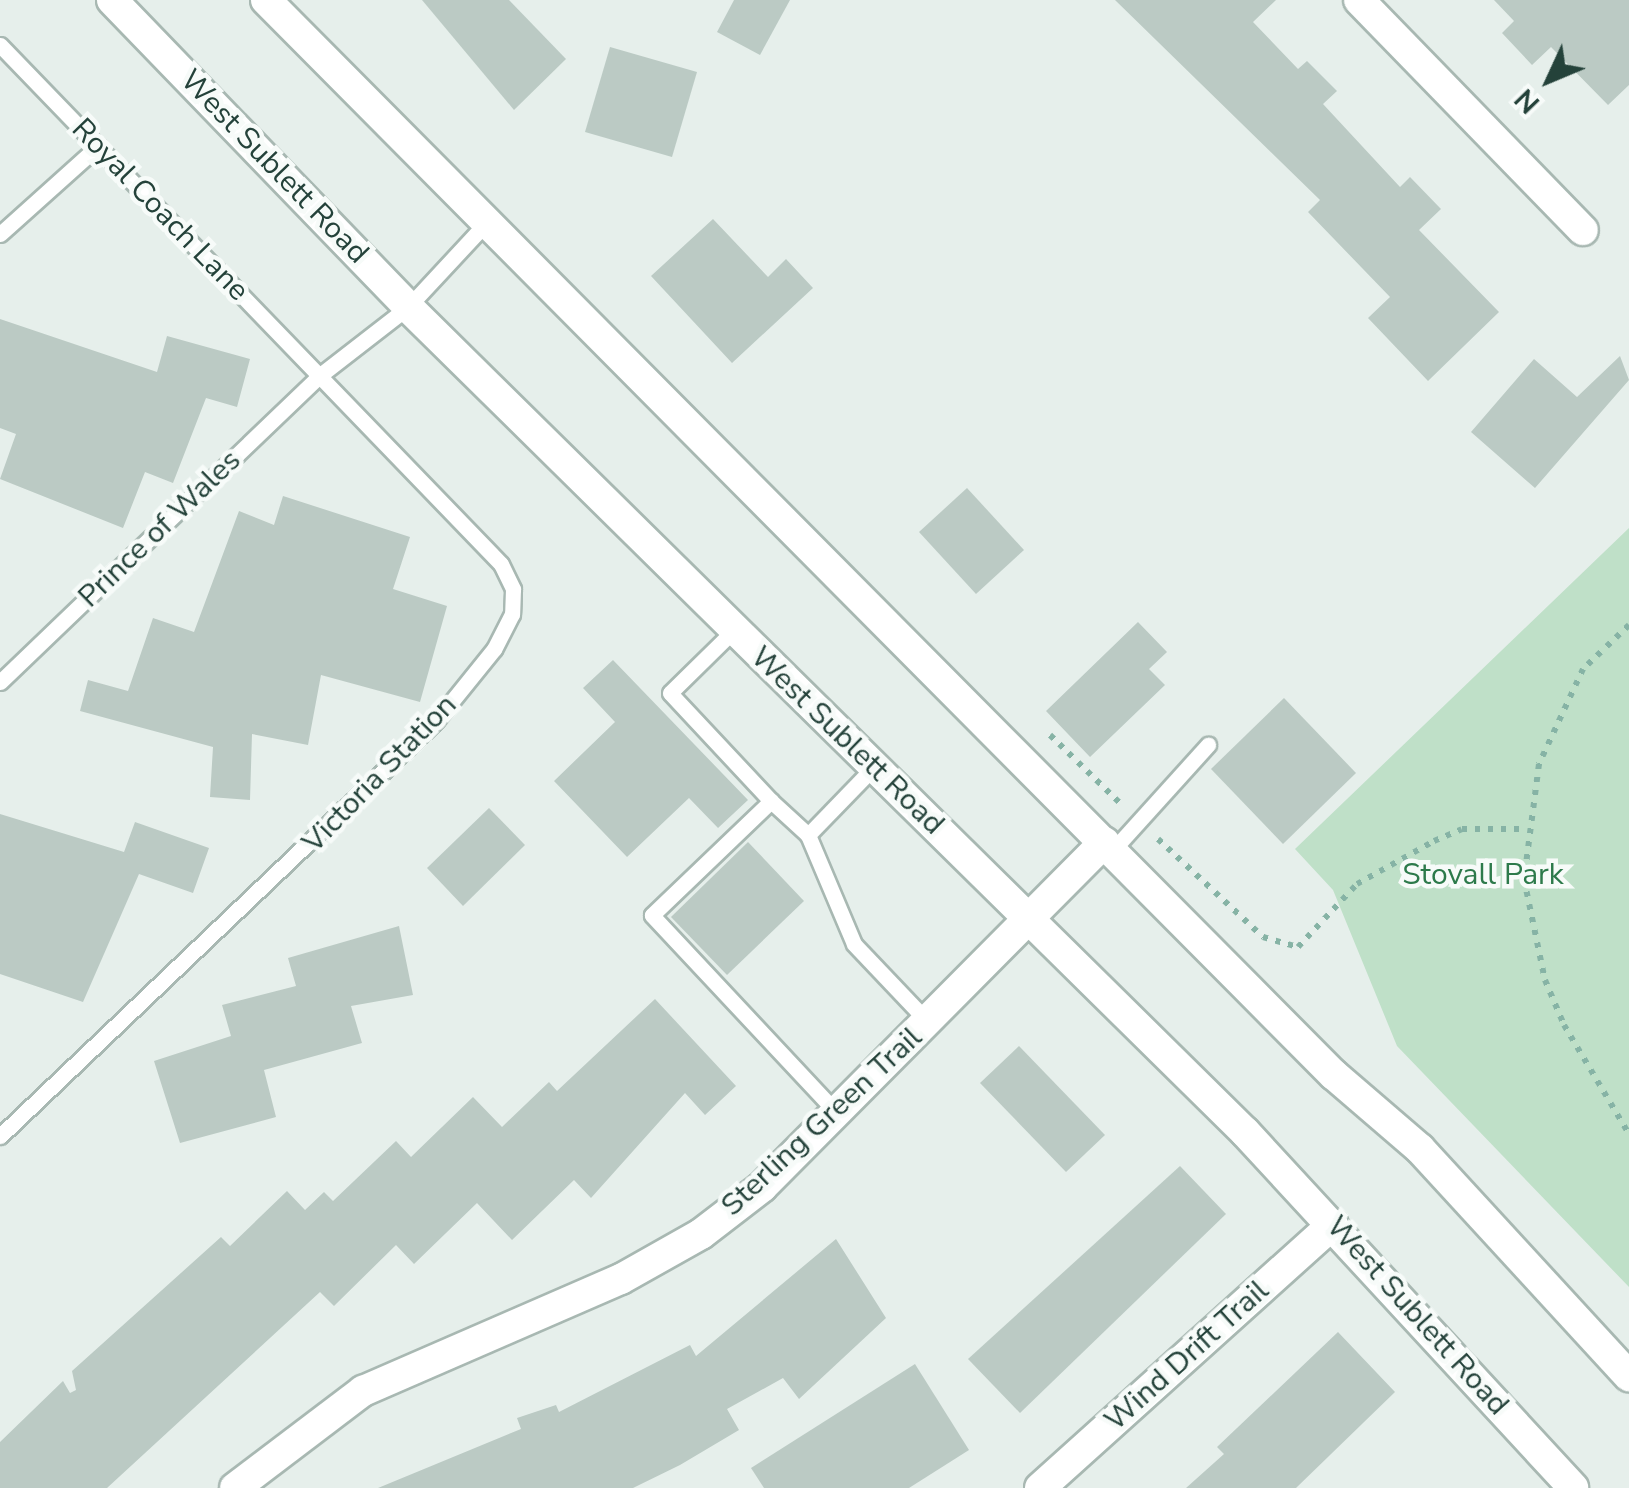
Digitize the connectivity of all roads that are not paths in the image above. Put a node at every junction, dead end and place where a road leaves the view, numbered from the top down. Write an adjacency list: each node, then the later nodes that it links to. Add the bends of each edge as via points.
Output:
1 (112, 0): 9 (main road, West Sublett Road)
2 (266, 0): 6 (main road)
3 (1359, 0): 7 (main road)
4 (0, 45): 5 (lane, Royal Coach Lane)
5 (98, 146): 8 (lane); 10 (lane, Royal Coach Lane)
6 (485, 224): 9 (lane, Prince of Wales); 17 (main road)
7 (1583, 230)
8 (0, 234)
9 (408, 307): 10 (lane, Prince of Wales); 11 (main road, West Sublett Road)
10 (319, 376): 12 (lane, Prince of Wales); 21 (lane, Victoria Station, via 501,564 513,589 512,614 436,721 358,803)
11 (733, 630): 14 (main road, West Sublett Road); 15 (lane, via 670,693)
12 (0, 682)
13 (1208, 745): 17 (lane, via 1140,822)
14 (873, 768): 16 (lane); 18 (main road, West Sublett Road)
15 (771, 801): 16 (lane); 20 (lane, via 652,915)
16 (808, 835): 19 (lane, via 854,944)
17 (1109, 846): 18 (main road, Sterling Green Trail); 23 (main road, via 1334,1075 1420,1149)
18 (1030, 917): 19 (main road, Sterling Green Trail); 22 (main road, West Sublett Road)
19 (928, 1022): 20 (main road, Sterling Green Trail)
20 (836, 1113): 24 (main road, Sterling Green Trail, via 762,1187 701,1234 621,1279 364,1391)
21 (0, 1136)
22 (1334, 1224): 25 (main road, Wind Drift Trail); 26 (main road, West Sublett Road)
23 (1629, 1376)
24 (235, 1488)
25 (1040, 1488)
26 (1574, 1488)

